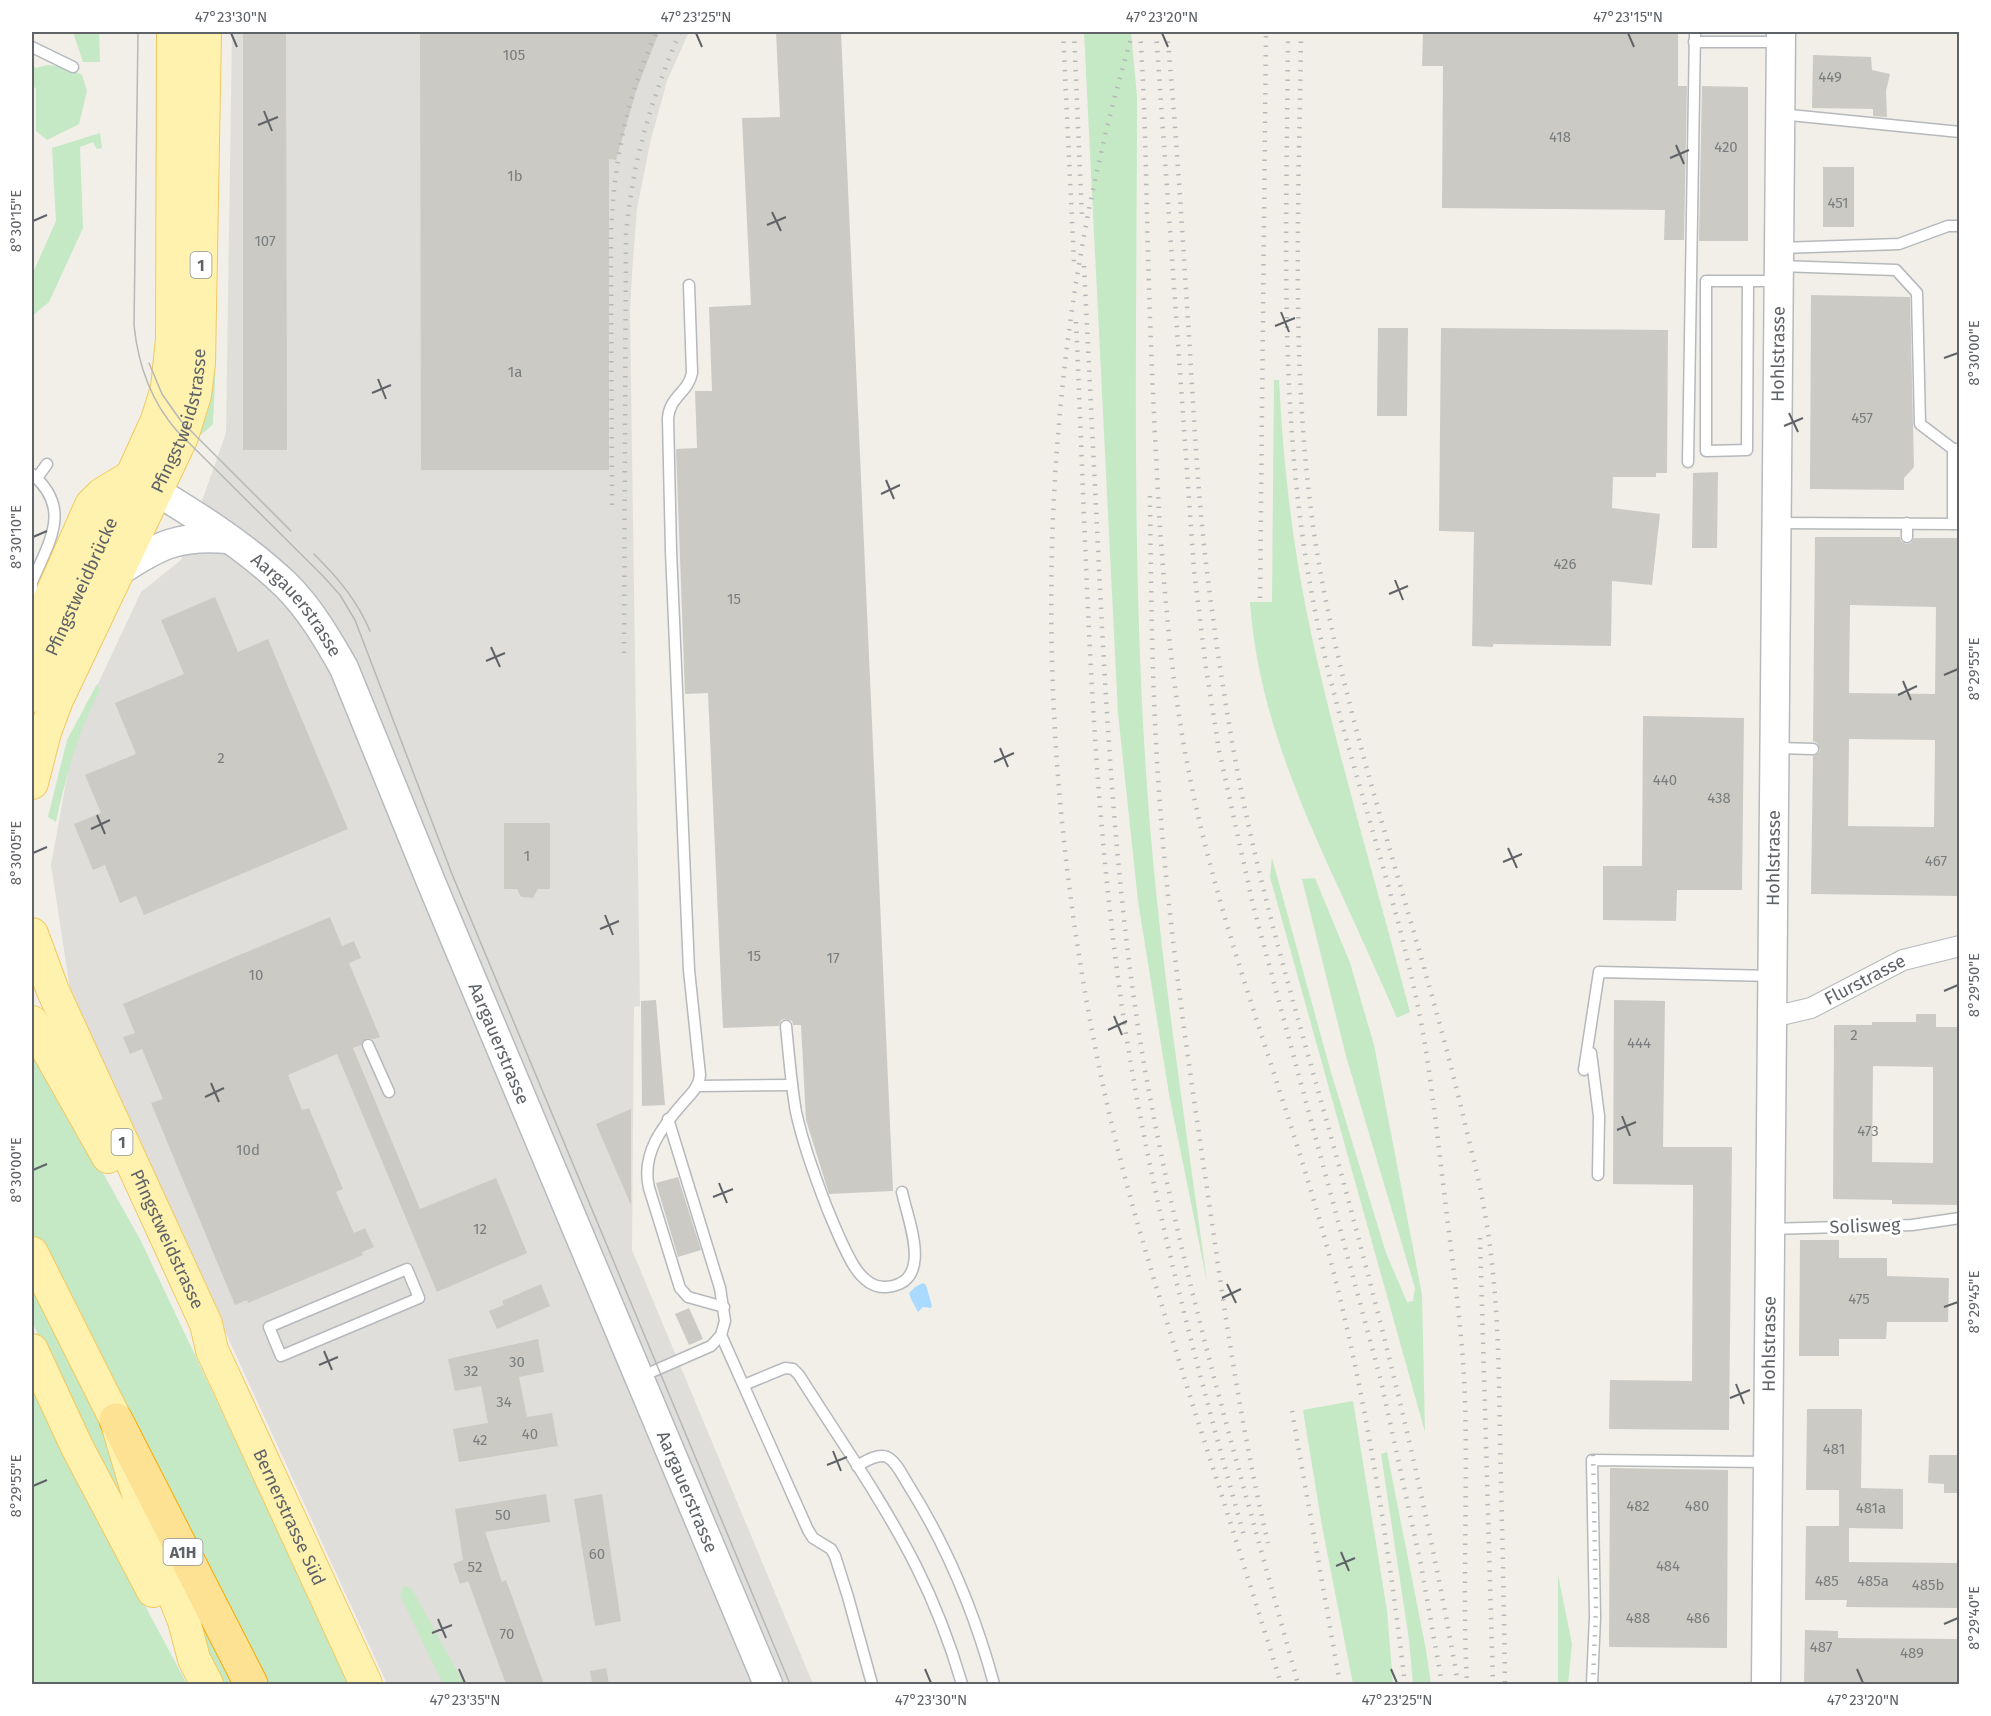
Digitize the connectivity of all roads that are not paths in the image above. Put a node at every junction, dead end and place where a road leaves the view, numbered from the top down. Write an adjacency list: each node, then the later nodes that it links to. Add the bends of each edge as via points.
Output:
1 (173, 32): 17 (main road, Pfingstweidstrasse / 1, via 170,365)
2 (205, 32): 17 (main road, Pfingstweidstrasse / 1, via 198,374 186,428)
3 (1694, 37): 4 (lane); 14 (lane)
4 (1781, 37): 7 (street, Hohlstrasse)
5 (32, 47): 6 (lane)
6 (73, 67)
7 (1780, 114): 8 (lane); 10 (street, Hohlstrasse)
8 (1959, 132)
9 (1959, 226): 10 (lane, via 1948,226 1899,244)
10 (1779, 265): 11 (lane); 13 (lane, via 1896,270 1917,294 1920,424); 18 (street, Hohlstrasse)
11 (1748, 281): 11 (lane, via 1706,281 1706,450 1747,450)
12 (689, 285): 41 (lane, via 692,373 688,385 672,402 668,418 689,970 700,1070)
13 (1956, 449): 20 (lane)
14 (1688, 462)
15 (47, 464): 16 (lane)
16 (34, 476): 24 (lane, via 50,496 56,519)
17 (144, 483): 22 (street, Aargauerstrasse); 23 (main road, Pfingstweidstrasse / 1); 26 (main road, via 102,494 91,505); 27 (main road, Pfingstweidbrücke / 1)
18 (1777, 523): 19 (lane); 28 (street, Hohlstrasse)
19 (1907, 523): 20 (lane); 21 (lane)
20 (1956, 524)
21 (1907, 537)
22 (228, 539): 23 (street, via 175,541 153,549); 54 (street, Aargauerstrasse, via 286,586 310,613 344,668)
23 (118, 572): 30 (main road, Pfingstweidstrasse / 1, via 57,700)
24 (32, 576): 25 (lane)
25 (32, 595)
26 (32, 639)
27 (32, 696)
28 (1774, 748): 29 (lane); 33 (street, Hohlstrasse)
29 (1813, 749)
30 (32, 783)
31 (1959, 945): 34 (street, Flurstrasse, via 1903,960 1811,1008)
32 (34, 952): 52 (main road, Pfingstweidstrasse / 1, via 206,1324)
33 (1773, 976): 34 (street, Hohlstrasse); 37 (lane, via 1599,972)
34 (1773, 1017): 47 (street, Hohlstrasse)
35 (32, 1022): 52 (main road, via 126,1191 193,1330)
36 (786, 1026): 40 (lane)
37 (1588, 1040): 39 (lane); 44 (lane, via 1599,1116)
38 (368, 1046): 42 (lane)
39 (1584, 1070)
40 (792, 1085): 41 (lane); 45 (lane, via 802,1134 832,1221 857,1270 878,1287 902,1282 915,1267)
41 (698, 1086): 43 (lane)
42 (389, 1092)
43 (669, 1119): 49 (lane); 49 (lane, via 651,1152 649,1188 682,1292)
44 (1598, 1175)
45 (902, 1192)
46 (1959, 1218): 47 (lane, Solisweg, via 1912,1225)
47 (1770, 1229): 57 (street, Hohlstrasse)
48 (34, 1258): 56 (main road)
49 (724, 1307): 50 (lane)
50 (721, 1335): 54 (lane, via 707,1349); 55 (lane)
51 (32, 1350): 59 (main road, via 77,1447)
52 (212, 1350): 61 (main road, Bernerstrasse Süd / 1)
53 (281, 1356): 53 (lane, via 419,1298 407,1269 269,1327)
54 (639, 1377): 62 (street, Aargauerstrasse)
55 (744, 1385): 58 (lane, via 793,1368); 63 (lane, via 810,1534 833,1552)
56 (116, 1420): 59 (main road, via 151,1538); 60 (highway, A1H)
57 (1768, 1462): 66 (lane, via 1592,1460); 67 (street, Hohlstrasse)
58 (856, 1466): 64 (lane, via 916,1566 947,1636); 65 (lane, via 885,1456 906,1481 962,1587)
59 (200, 1672)
60 (251, 1684)
61 (366, 1684)
62 (768, 1684)
63 (872, 1684)
64 (962, 1684)
65 (994, 1684)
66 (1592, 1684)
67 (1766, 1684)

